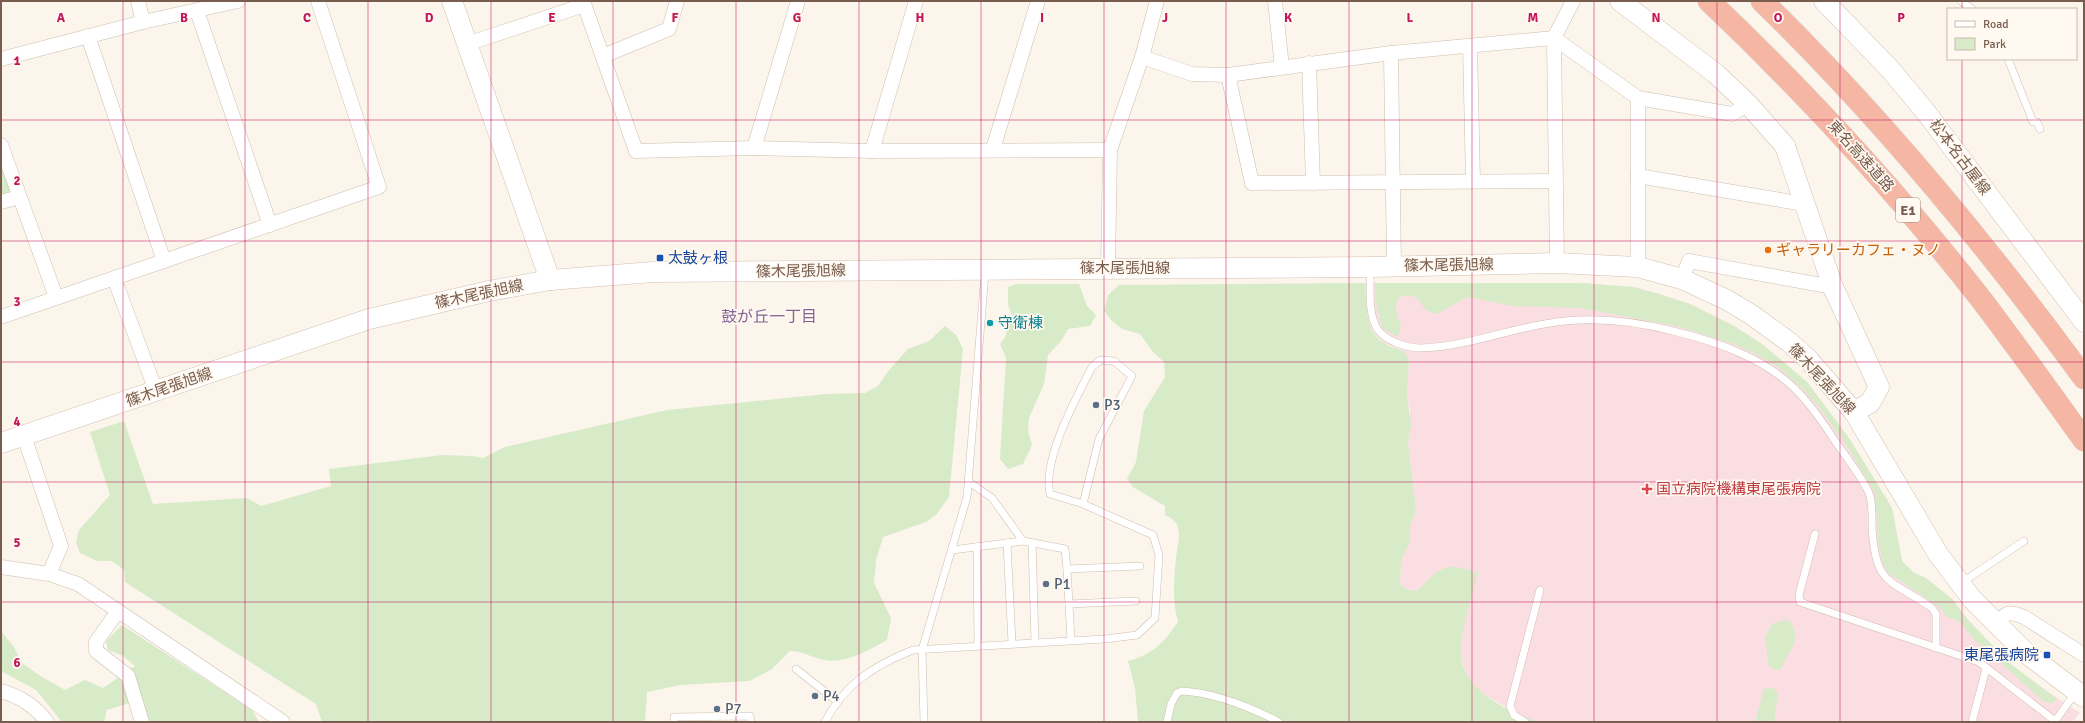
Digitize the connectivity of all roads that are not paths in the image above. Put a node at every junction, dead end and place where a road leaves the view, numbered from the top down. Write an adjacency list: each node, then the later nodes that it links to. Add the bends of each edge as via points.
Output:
1 (138, 1): 20 (street)
2 (238, 1): 19 (street)
3 (318, 1): 49 (street, via 379,187)
4 (452, 1): 23 (main road)
5 (677, 1): 26 (street, via 669,29)
6 (798, 1): 37 (street)
7 (916, 1): 40 (street)
8 (1038, 1): 38 (street)
9 (1157, 1): 27 (street)
10 (1275, 1): 31 (street)
11 (1573, 1): 22 (street)
12 (1620, 1): 34 (main road, via 1716,73)
13 (1709, 1): 68 (highway, 東名高速道路 / E1, via 1813,104 1905,206 1984,303)
14 (1762, 1): 64 (highway, E1, via 1817,54 1893,137 2022,294)
15 (1824, 1): 63 (main road, 松本名古屋線, via 1889,68 1925,111)
16 (1961, 1): 18 (lane)
17 (583, 3): 23 (street); 26 (street)
18 (1971, 8)
19 (197, 11): 20 (street); 49 (street)
20 (143, 22): 21 (street)
21 (88, 36): 28 (street); 50 (street)
22 (1554, 38): 24 (street); 33 (street); 43 (street)
23 (467, 44): 59 (main road)
24 (1470, 46): 25 (street); 42 (street)
25 (1392, 53): 30 (street); 44 (street)
26 (604, 56): 37 (street, via 636,152)
27 (1142, 57): 32 (street, via 1192,74); 39 (street)
28 (1, 59)
29 (2008, 60): 35 (lane, via 2033,122 2037,122)
30 (1309, 63): 31 (street); 45 (street)
31 (1282, 67): 32 (street)
32 (1228, 75): 45 (street, via 1252,183)
33 (1638, 98): 34 (street, via 1732,114); 41 (street)
34 (1748, 104): 48 (main road, via 1785,146)
35 (2040, 129)
36 (1, 145): 46 (street)
37 (754, 148): 40 (street)
38 (993, 149): 39 (street); 40 (street)
39 (1110, 150): 55 (street)
40 (872, 151)
41 (1638, 176): 48 (street); 54 (street)
42 (1473, 181): 43 (street); 44 (street)
43 (1555, 181): 51 (street)
44 (1393, 182): 45 (street); 53 (street)
45 (1313, 183)
46 (19, 197): 47 (street); 61 (street)
47 (1, 202)
48 (1804, 204): 60 (main road)
49 (270, 225): 50 (street)
50 (164, 261): 57 (street)
51 (1557, 263): 53 (main road, 篠木尾張旭線); 54 (main road, 篠木尾張旭線)
52 (1370, 267): 53 (main road, 篠木尾張旭線); 55 (main road, 篠木尾張旭線); 93 (lane, via 1372,311 1376,326 1384,336 1406,346 1420,348 1461,342 1536,324 1598,319 1644,325 1701,339 1755,359 1799,392 1814,410 1869,494 1874,547 1880,572 1894,585 1932,608 1936,614)
53 (1394, 267)
54 (1638, 267): 58 (main road, 篠木尾張旭線)
55 (1108, 268): 56 (main road, 篠木尾張旭線)
56 (986, 269): 59 (main road, 篠木尾張旭線, via 653,272); 70 (lane)
57 (114, 278): 61 (street); 65 (street)
58 (1682, 279): 60 (street, via 1689,261); 66 (main road, 篠木尾張旭線, via 1727,300 1789,342)
59 (550, 280): 65 (main road, 篠木尾張旭線, via 489,291 369,320)
60 (1833, 287): 66 (main road, via 1879,387 1870,403)
61 (56, 297): 62 (street)
62 (1, 317)
63 (2084, 322)
64 (2084, 378)
65 (156, 392): 67 (main road, 篠木尾張旭線)
66 (1854, 412): 83 (main road, 篠木尾張旭線, via 1938,554)
67 (24, 436): 69 (main road, 篠木尾張旭線); 82 (street, via 62,546)
68 (2084, 440)
69 (1, 443)
70 (969, 482): 74 (lane, via 992,498); 78 (lane)
71 (1083, 504): 71 (lane, via 1050,494 1047,483 1059,437 1092,367 1100,360 1114,361 1132,376 1099,439); 89 (lane, via 1153,535 1159,556 1155,618 1137,635)
72 (1815, 534): 93 (lane, via 1799,595 1800,602)
73 (2024, 540): 83 (lane)
74 (1022, 541): 75 (lane); 76 (lane)
75 (1032, 542): 81 (lane, via 1065,548); 90 (lane)
76 (1006, 543): 77 (lane); 91 (lane)
77 (976, 546): 78 (lane); 92 (lane)
78 (952, 550): 94 (lane)
79 (1140, 566): 81 (lane)
80 (1, 567): 82 (street)
81 (1068, 569): 86 (lane)
82 (49, 574): 87 (street, via 78,584)
83 (1960, 583): 88 (main road, 篠木尾張旭線)
84 (1540, 590): 110 (lane, via 1510,706 1514,715)
85 (1136, 602): 86 (lane)
86 (1069, 604): 89 (lane)
87 (118, 611): 102 (street, via 96,642 96,651 128,676); 103 (street)
88 (1997, 626): 95 (street, via 2004,615 2014,614 2038,625); 99 (main road, 篠木尾張旭線, via 2027,654)
89 (1071, 640): 90 (lane)
90 (1036, 642): 91 (lane)
91 (1012, 643): 92 (lane)
92 (978, 645): 94 (lane)
93 (1936, 648): 97 (lane, via 1979,662)
94 (922, 650): 100 (lane, via 913,650 890,659 869,671 857,680); 107 (lane)
95 (2084, 655)
96 (796, 669): 100 (lane)
97 (1986, 669): 99 (lane, via 2055,721); 111 (lane)
98 (1, 691): 101 (street, via 12,694 36,708)
99 (2080, 695)
100 (838, 702): 106 (lane)
101 (47, 722)
102 (142, 722)
103 (283, 722)
104 (674, 722): 105 (lane, via 674,717 735,716 750,716)
105 (751, 722)
106 (825, 722)
107 (924, 722)
108 (1167, 722): 109 (lane, via 1171,704 1177,693 1182,691 1225,699)
109 (1279, 722)
110 (1525, 722)
111 (1972, 722)

